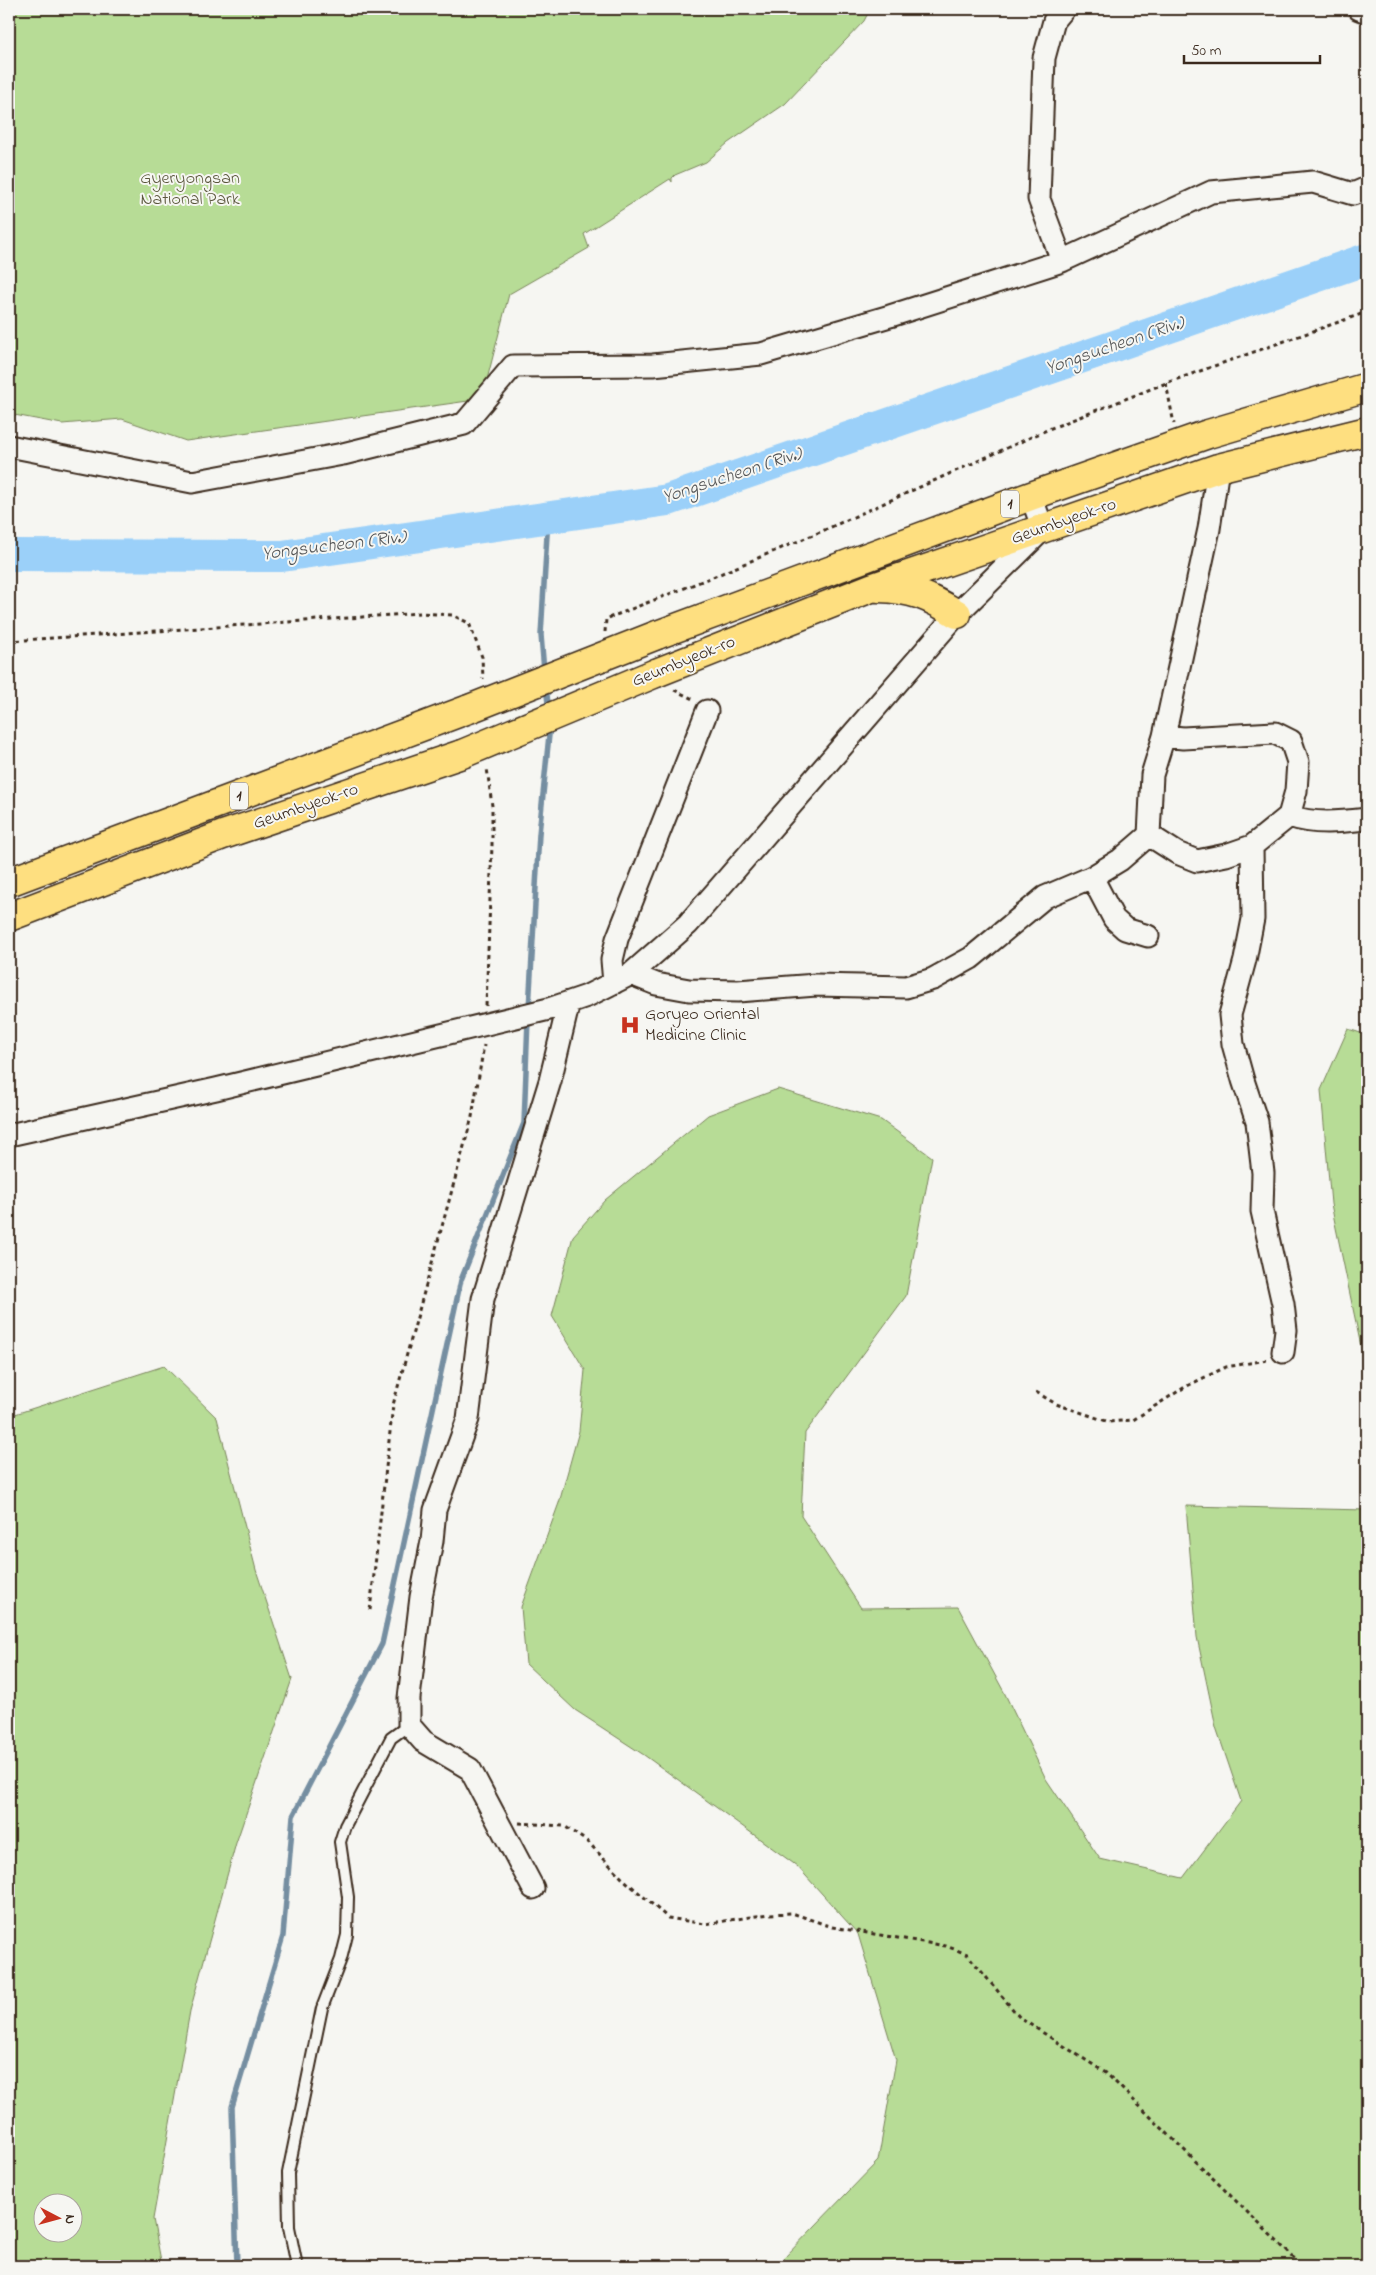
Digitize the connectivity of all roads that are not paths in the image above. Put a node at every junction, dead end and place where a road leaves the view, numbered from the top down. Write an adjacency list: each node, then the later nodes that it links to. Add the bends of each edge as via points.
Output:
1 (1064, 9): 5 (street, via 1054,21 1044,58 1039,199)
2 (1359, 9): 3 (street)
3 (1367, 12)
4 (1367, 188): 5 (street, via 1354,194 1313,182 1211,192)
5 (1062, 261): 8 (street, via 761,354 653,365 513,366 464,424 343,454 192,482)
6 (1367, 387): 10 (highway, Geumbyeok-ro / 1, via 1208,434)
7 (1367, 431): 9 (highway, Geumbyeok-ro / 1)
8 (9, 446)
9 (1218, 468): 11 (highway, Geumbyeok-ro / 1); 15 (street, via 1209,529)
10 (1031, 496): 11 (street); 21 (highway, Geumbyeok-ro / 1, bridge)
11 (1043, 529): 12 (highway, Geumbyeok-ro / 1); 13 (street)
12 (871, 588): 13 (highway, via 904,589 933,599); 22 (highway, Geumbyeok-ro / 1, bridge, via 662,681 475,759 223,836)
13 (957, 614): 24 (street, via 688,924)
14 (707, 711): 24 (street, via 617,939 612,960)
15 (1164, 736): 16 (street, via 1183,738 1275,733 1291,741 1298,762 1296,791); 18 (street, via 1152,774)
16 (1289, 816): 17 (street, via 1331,824); 19 (street)
17 (1367, 819)
18 (1149, 835): 19 (street, via 1197,861); 20 (street, via 1120,860)
19 (1252, 846): 27 (street, via 1253,919 1230,1014 1233,1044 1258,1122 1263,1173 1262,1211 1283,1304 1286,1330)
20 (1092, 877): 23 (street, via 1114,919 1125,929); 24 (street, via 1045,897 971,958 934,979 906,987 816,985 738,991 689,990)
21 (9, 882)
22 (9, 917)
23 (1148, 936)
24 (622, 978): 25 (street)
25 (569, 1002): 26 (street, via 225,1087); 28 (street, via 550,1081 483,1300 468,1419 435,1510 409,1698)
26 (9, 1135)
27 (1283, 1352)
28 (410, 1725): 29 (street, via 423,1741 470,1769); 30 (lane, via 392,1738 345,1826 340,1842 348,1897 348,1935 322,2008 288,2173 290,2227)
29 (533, 1888)
30 (297, 2266)

